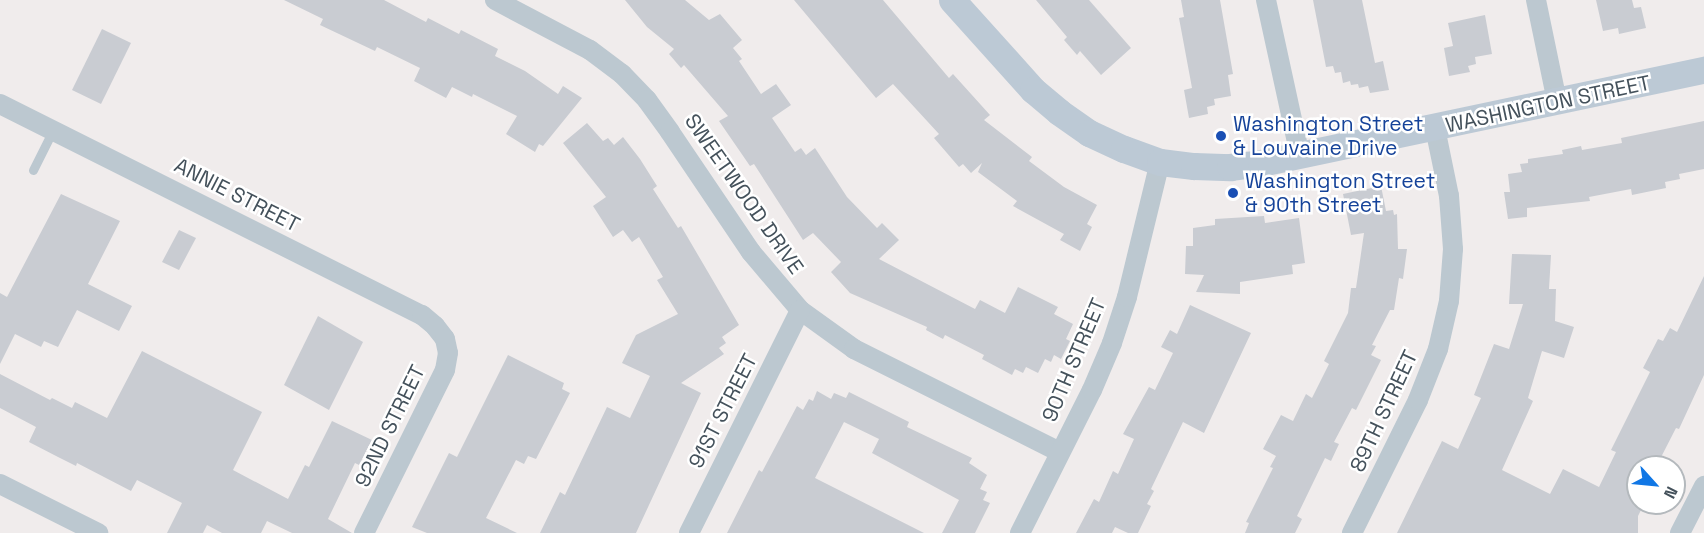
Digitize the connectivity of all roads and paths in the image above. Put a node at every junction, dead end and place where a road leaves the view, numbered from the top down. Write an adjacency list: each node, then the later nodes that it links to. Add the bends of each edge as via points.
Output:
1 (495, 0): 13 (street, SWEETWOOD DRIVE, via 590,50 622,74 670,132 751,252)
2 (952, 0): 11 (street, WASHINGTON STREET, via 1033,90 1059,112 1089,133)
3 (1266, 0): 10 (street)
4 (1536, 0): 6 (street)
5 (1704, 70): 6 (street, WASHINGTON STREET)
6 (1557, 101): 8 (street, WASHINGTON STREET)
7 (0, 104): 9 (street, ANNIE STREET)
8 (1435, 128): 10 (street, WASHINGTON STREET); 22 (street, 89TH STREET, via 1449,196 1454,249 1449,301 1438,349 1418,400)
9 (53, 130): 12 (lane); 14 (street, ANNIE STREET, via 422,315)
10 (1300, 156): 11 (street, WASHINGTON STREET, via 1230,167)
11 (1160, 162): 15 (street, 90TH STREET, via 1112,343)
12 (33, 170)
13 (800, 310): 15 (street, SWEETWOOD DRIVE, via 854,349); 20 (street, 91ST STREET)
14 (445, 339): 19 (street, 92ND STREET, via 445,370)
15 (1060, 452): 21 (street, 90TH STREET)
16 (0, 484): 18 (street)
17 (1704, 486): 23 (street)
18 (99, 533)
19 (364, 533)
20 (689, 533)
21 (1020, 533)
22 (1352, 533)
23 (1680, 533)

